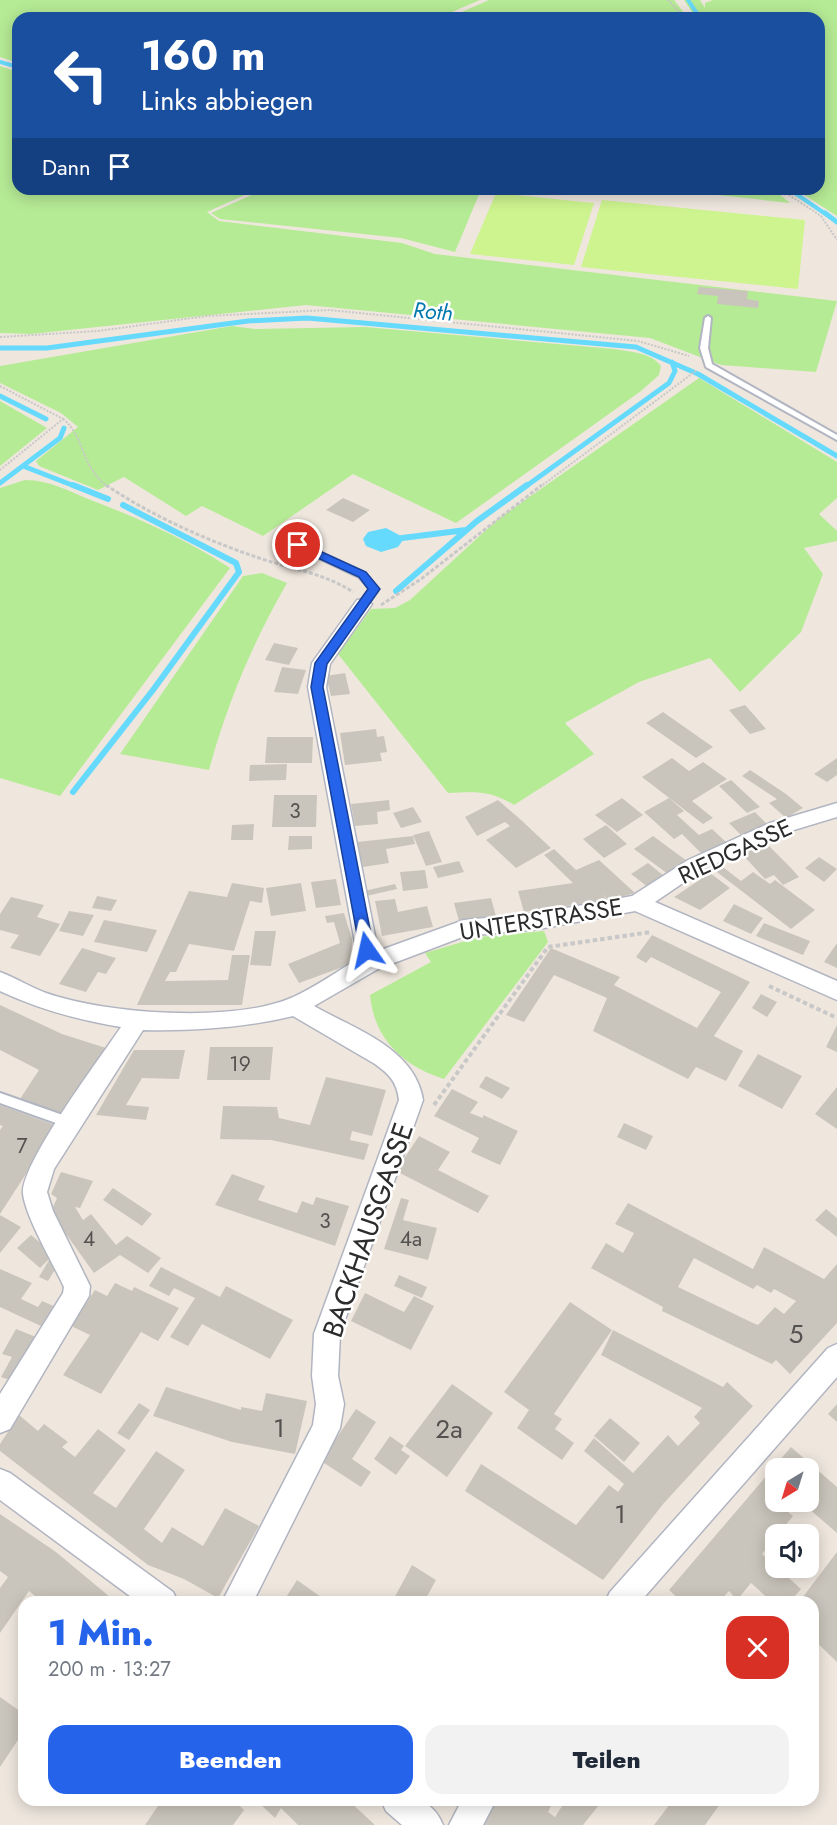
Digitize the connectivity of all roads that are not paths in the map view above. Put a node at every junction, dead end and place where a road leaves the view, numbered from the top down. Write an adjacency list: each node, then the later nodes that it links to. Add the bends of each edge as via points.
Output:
1 (708, 318): 2 (lane, via 704,348 709,365)
2 (837, 438)
3 (298, 545): 4 (lane, via 362,575 374,589)
4 (363, 604): 7 (street, via 321,663 317,687)
5 (837, 810): 6 (street, RIEDGASSE, via 777,828 695,865)
6 (638, 903): 7 (street, UNTERSTRASSE, via 539,921 464,928); 9 (street, UNTERSTRASSE)
7 (370, 963): 10 (street, UNTERSTRASSE)
8 (0, 981): 11 (street, UNTERSTRASSE, via 41,1000)
9 (837, 991)
10 (296, 1006): 11 (street, UNTERSTRASSE, via 256,1016 196,1022); 18 (street, BACKHAUSGASSE, via 388,1060 401,1072 411,1100 327,1334 325,1376 330,1404 326,1428)
11 (137, 1021): 13 (street)
12 (0, 1098): 13 (lane)
13 (70, 1123): 15 (street, via 43,1165 35,1192 77,1286 76,1296)
14 (837, 1357): 19 (street)
15 (0, 1419)
16 (0, 1483): 17 (street)
17 (155, 1596)
18 (240, 1596)
19 (625, 1596)
20 (405, 1806): 22 (street)
21 (476, 1806): 23 (street)
22 (427, 1825)
23 (465, 1825)

